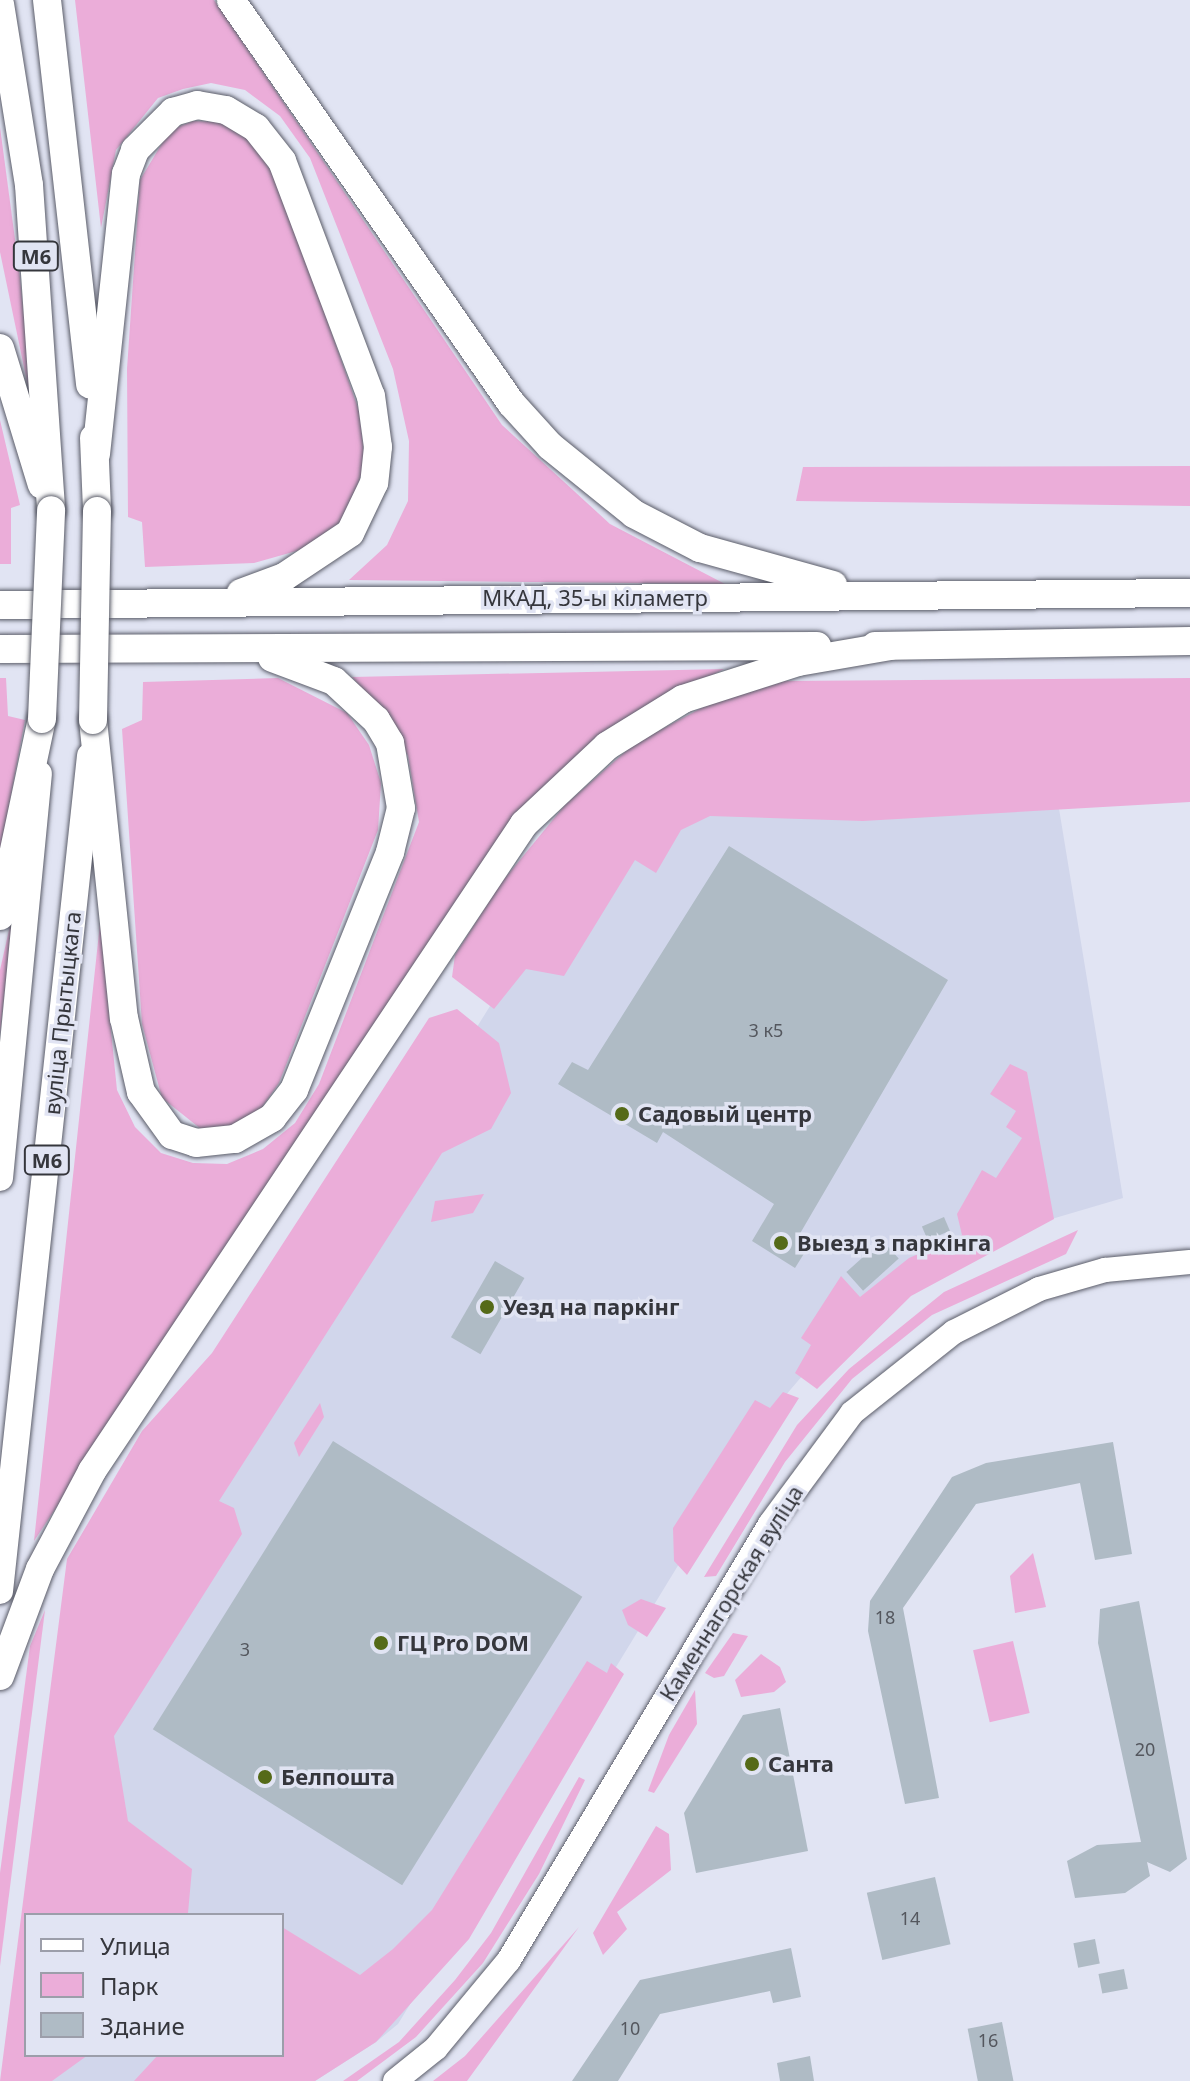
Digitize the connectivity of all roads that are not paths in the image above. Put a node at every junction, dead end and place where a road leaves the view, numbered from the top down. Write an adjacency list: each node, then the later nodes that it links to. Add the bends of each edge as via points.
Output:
1 (47, 0): 5 (highway, М6, via 73,190)
2 (231, 0): 8 (highway, via 511,403 591,483 700,548)
3 (0, 4): 6 (highway, М6, via 43,327)
4 (0, 348): 6 (highway)
5 (96, 454): 9 (highway, via 126,174 135,150 173,112 197,105 226,110 256,128 282,161 371,396 378,447 374,483 350,533 284,577); 15 (highway, М6, bridge)
6 (51, 510): 16 (highway, М6, bridge)
7 (1190, 593): 8 (highway, МКАД, 35-ы кіламетр)
8 (897, 597): 9 (highway, МКАД, 35-ы кіламетр)
9 (221, 600): 10 (highway, МКАД, 35-ы кіламетр)
10 (0, 605)
11 (1190, 641): 12 (highway)
12 (891, 646): 14 (highway); 21 (highway, via 798,662 683,699 607,746 524,824 92,1471 40,1569)
13 (0, 649): 14 (highway)
14 (228, 650): 15 (highway, via 288,661 357,699 390,743 401,808 390,852 294,1090 272,1118 235,1139 196,1143 172,1135 141,1092 124,1018)
15 (93, 724): 20 (main road, вуліца Прытыцкага / М6)
16 (41, 733): 17 (highway); 18 (main road, вуліца Прытыцкага / М6)
17 (0, 916)
18 (0, 1178)
19 (1190, 1262): 22 (main road, Каменнагорская вуліца, via 1120,1267 1039,1289 954,1332 852,1413 762,1537 509,1960 436,2048)
20 (0, 1591)
21 (0, 1676)
22 (395, 2081)

